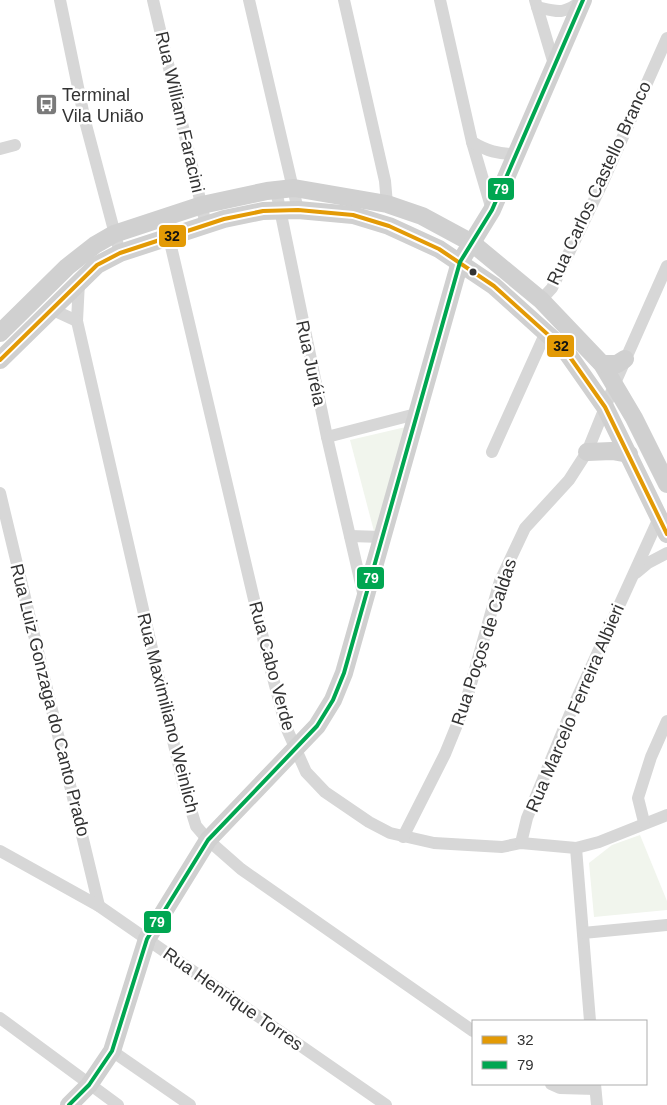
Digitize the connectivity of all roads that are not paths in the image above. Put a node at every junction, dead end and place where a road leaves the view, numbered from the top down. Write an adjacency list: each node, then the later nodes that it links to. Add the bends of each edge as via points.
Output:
1 (60, 0): 22 (street, via 85,122)
2 (153, 0): 16 (street, Rua William Faracini)
3 (249, 0): 14 (street)
4 (344, 0): 17 (street, via 385,181)
5 (440, 0): 10 (street)
6 (583, 0): 7 (street, via 560,13); 9 (main road)
7 (536, 3): 9 (street)
8 (667, 38): 29 (street, Rua Carlos Castello Branco, via 552,288)
9 (554, 64): 13 (main road)
10 (472, 142): 13 (street, via 499,154); 20 (street)
11 (15, 145): 12 (street)
12 (0, 149)
13 (515, 154): 20 (main road)
14 (294, 188): 15 (main road); 17 (main road); 19 (street)
15 (276, 190): 16 (main road); 18 (street, Rua Juréia)
16 (202, 204): 21 (street, Rua William Faracini); 22 (main road)
17 (387, 204): 24 (main road, via 422,216)
18 (279, 210): 19 (main road); 21 (main road); 40 (street, Rua Juréia)
19 (298, 210): 26 (main road, via 353,215 389,226 439,248)
20 (492, 210): 24 (main road)
21 (206, 225): 23 (main road)
22 (114, 234): 25 (street); 33 (main road, via 67,267)
23 (169, 238): 25 (main road); 55 (street, Rua Cabo Verde, via 268,659 286,726)
24 (472, 243): 26 (main road); 29 (main road)
25 (120, 253): 28 (main road, via 97,265)
26 (460, 262): 32 (main road, via 494,286); 39 (main road)
27 (667, 266): 34 (street, Rua Poços de Caldas)
28 (79, 282): 30 (main road); 31 (street, Rua Maximiliano Weinlich)
29 (541, 300): 36 (main road)
30 (51, 309): 31 (street); 35 (main road)
31 (77, 321): 59 (street, Rua Maximiliano Weinlich, via 183,784 196,826)
32 (546, 332): 38 (main road, via 565,350); 41 (street)
33 (0, 333)
34 (625, 359): 36 (main road, via 618,364); 37 (street, Rua Poços de Caldas)
35 (0, 360)
36 (602, 364): 37 (main road)
37 (615, 382): 38 (street, Rua Poços de Caldas); 44 (main road)
38 (605, 407): 42 (street, Rua Poços de Caldas); 43 (main road)
39 (416, 414): 40 (street); 50 (main road)
40 (327, 437): 49 (street, Rua Juréia)
41 (492, 452)
42 (587, 452): 43 (main road); 58 (street, Rua Poços de Caldas, via 569,480 525,528 514,550 500,581 465,705 445,754)
43 (629, 454): 47 (main road)
44 (661, 458): 45 (main road)
45 (667, 484)
46 (0, 493): 63 (street, Rua Luiz Gonzaga do Canto Prado)
47 (659, 518): 48 (main road); 52 (street, Rua Marcelo Ferreira Albieri)
48 (667, 534)
49 (350, 536): 50 (street); 53 (street, Rua Juréia)
50 (382, 537): 53 (main road)
51 (667, 553): 52 (street)
52 (634, 574): 60 (street, Rua Marcelo Ferreira Albieri, via 572,709 527,818)
53 (364, 597): 55 (main road, via 344,673 333,700)
54 (667, 721): 57 (street, via 638,798)
55 (297, 749): 58 (street, Rua Cabo Verde, via 306,772 325,792 369,822); 59 (main road, via 259,784)
56 (667, 815): 57 (street, Rua Cabo Verde)
57 (644, 822): 61 (street, Rua Cabo Verde, via 599,842)
58 (403, 837): 60 (street, Rua Cabo Verde, via 434,843 502,847)
59 (208, 840): 66 (main road); 69 (street, Rua Maximiliano Weinlich, via 241,869)
60 (521, 843): 61 (street, Rua Cabo Verde)
61 (576, 848): 65 (street)
62 (0, 851): 63 (street, Rua Henrique Torres)
63 (99, 906): 66 (street, Rua Henrique Torres)
64 (667, 925): 65 (street)
65 (583, 933): 68 (street)
66 (147, 939): 70 (main road); 77 (street, Rua Henrique Torres)
67 (0, 1018): 72 (street)
68 (590, 1020)
69 (472, 1030)
70 (112, 1051): 72 (main road); 76 (street)
71 (553, 1085): 73 (street, via 560,1088)
72 (89, 1086): 74 (main road); 75 (street)
73 (595, 1086): 78 (street)
74 (69, 1105)
75 (118, 1105)
76 (190, 1105)
77 (386, 1105)
78 (597, 1105)

